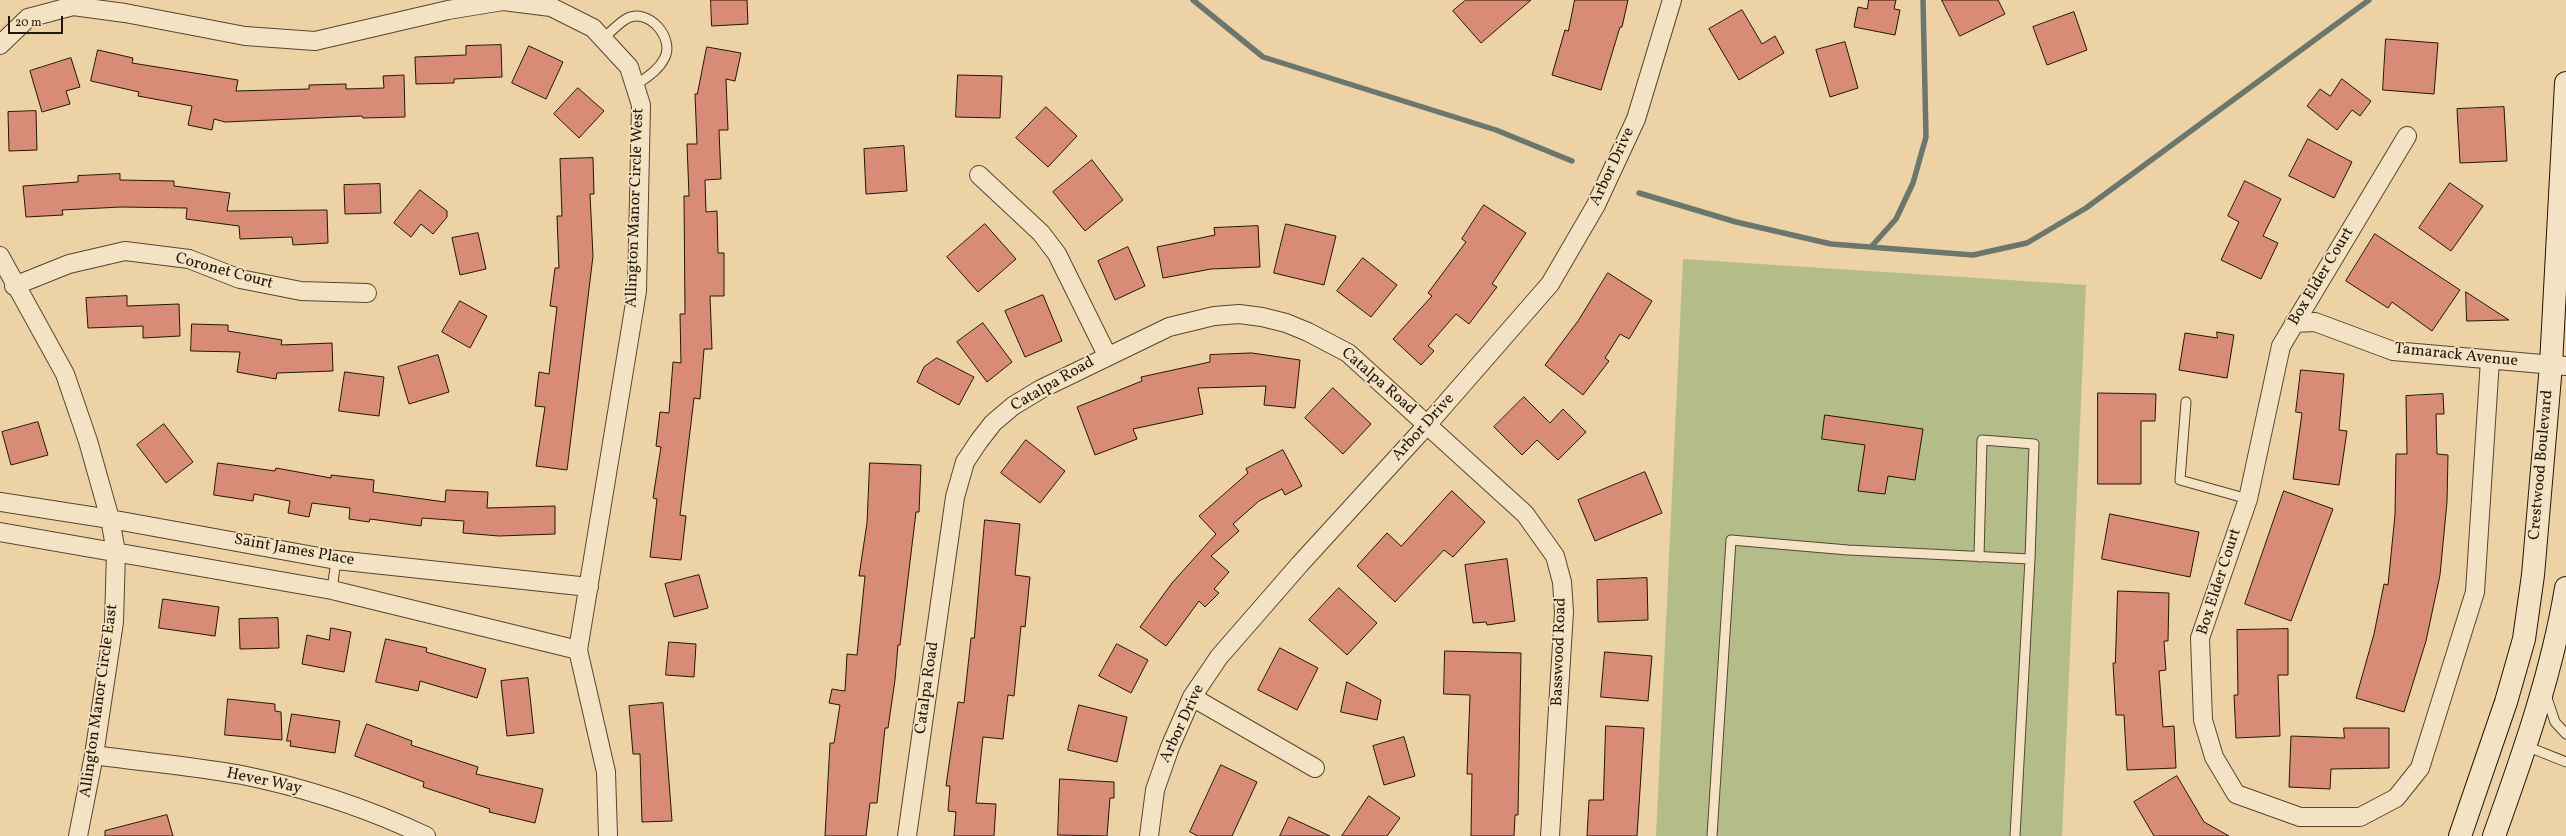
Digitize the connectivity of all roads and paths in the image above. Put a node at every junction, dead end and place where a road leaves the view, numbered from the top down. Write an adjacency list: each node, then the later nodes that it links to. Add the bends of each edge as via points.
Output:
1 (1672, 0): 16 (street, Arbor Drive, via 1636,118 1596,205 1550,284)
2 (603, 39): 3 (street, Allington Manor Circle West, via 593,28 551,7 503,1 448,10 315,41 245,36 126,13 73,6 28,18); 5 (street, Allington Manor Circle West, via 629,67); 5 (lane, via 627,18 641,16 653,21 663,34 667,45 665,58 653,73)
3 (0, 45)
4 (2566, 83): 14 (main road, Crestwood Boulevard)
5 (635, 86): 26 (street, Allington Manor Circle West, via 641,105 637,291)
6 (2407, 136): 11 (street, Box Elder Court)
7 (978, 175): 12 (street, via 1041,233 1057,254)
8 (0, 256): 9 (street)
9 (14, 286): 10 (street, Coronet Court, via 69,264 125,251 189,259 240,279 301,291); 19 (street, via 65,374 88,441)
10 (366, 293)
11 (2294, 323): 13 (street, Tamarack Avenue, via 2315,322 2393,351); 17 (street, Box Elder Court, via 2281,346)
12 (1107, 355): 16 (street, Catalpa Road, via 1169,327 1191,321 1226,315 1262,317 1308,332 1348,353); 40 (street, Catalpa Road, via 1013,406 993,423 965,462 955,497)
13 (2490, 360): 14 (street, Tamarack Avenue); 17 (street, Box Elder Court, via 2475,592 2420,768 2396,798 2360,817 2300,818 2236,794 2214,757 2203,720 2200,638)
14 (2558, 365): 25 (main road, Crestwood Boulevard)
15 (2186, 402): 17 (lane, via 2180,480)
16 (1427, 425): 31 (street, Arbor Drive, via 1219,657); 42 (street, Basswood Road, via 1525,514 1555,556 1562,582 1564,612)
17 (2248, 499)
18 (0, 502): 19 (street, Saint James Place)
19 (110, 519): 21 (street, Allington Manor Circle East); 24 (street, Saint James Place)
20 (0, 532): 21 (street, Saint James Place)
21 (116, 552): 28 (street, Saint James Place); 34 (street, Allington Manor Circle East, via 114,622)
22 (1979, 557): 23 (lane); 23 (lane, via 1982,440 2034,444); 43 (lane, via 1731,540)
23 (2030, 559): 44 (lane)
24 (336, 560): 26 (street, Saint James Place); 28 (lane)
25 (2533, 575): 33 (main road, via 2529,663 2518,716); 45 (main road, Crestwood Boulevard, via 2524,639 2506,702)
26 (589, 587): 29 (street)
27 (2566, 588): 30 (main road, via 2560,624)
28 (332, 590): 29 (street, Saint James Place)
29 (578, 650): 39 (street, via 606,772)
30 (2546, 677): 32 (lane, via 2546,698 2555,722); 33 (main road)
31 (1192, 697): 36 (street); 41 (street, Arbor Drive, via 1155,790)
32 (2566, 734)
33 (2526, 746): 35 (lane); 46 (main road)
34 (94, 755): 37 (street, Allington Manor Circle East); 38 (street, Hever Way, via 241,775 314,793 379,814)
35 (2566, 762)
36 (1315, 768)
37 (78, 836)
38 (426, 836)
39 (608, 836)
40 (907, 836)
41 (1149, 836)
42 (1550, 836)
43 (1712, 836)
44 (2015, 836)
45 (2460, 836)
46 (2494, 836)

